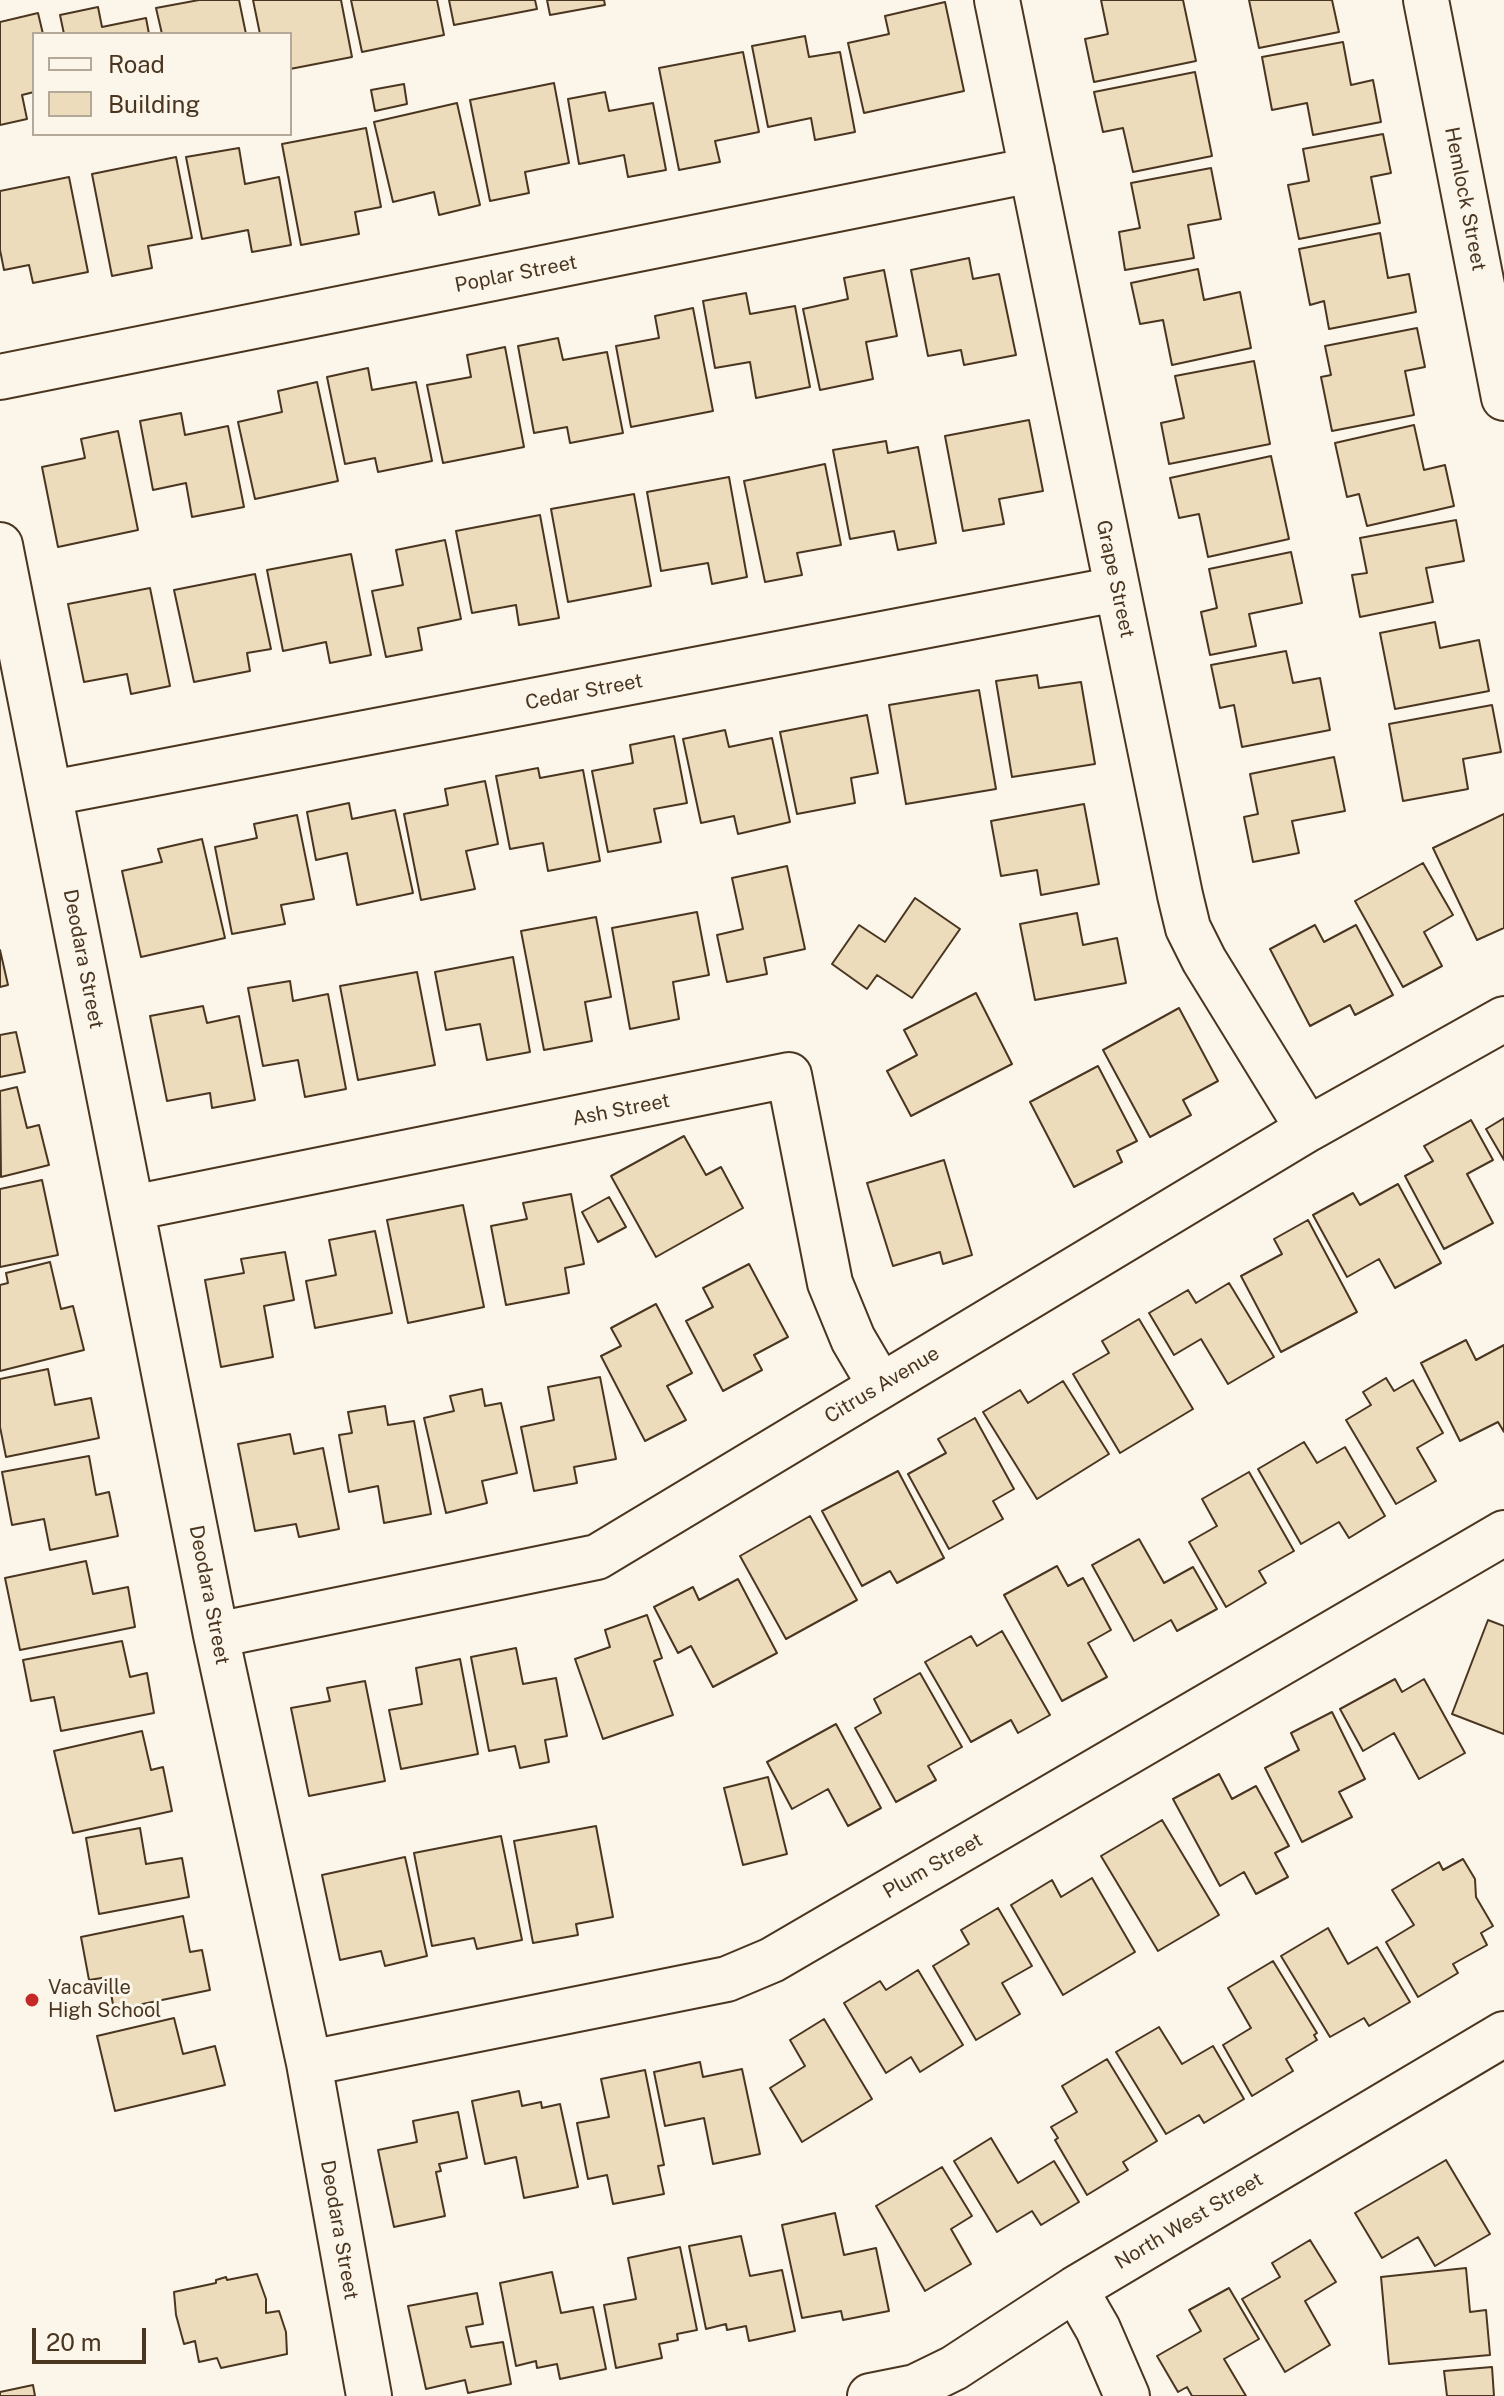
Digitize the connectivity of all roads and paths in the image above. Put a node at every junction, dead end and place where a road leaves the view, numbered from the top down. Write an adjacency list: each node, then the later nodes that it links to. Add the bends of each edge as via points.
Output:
1 (997, 0): 3 (street, Grape Street)
2 (1426, 0): 5 (street, Hemlock Street)
3 (1032, 170): 4 (street, Poplar Street); 7 (street, Grape Street)
4 (0, 377)
5 (1504, 398)
6 (0, 545): 8 (street, Deodara Street)
7 (1117, 589): 8 (street, Cedar Street); 10 (street, Grape Street, via 1188,928)
8 (51, 793): 11 (street, Deodara Street)
9 (1504, 1019): 10 (street, Citrus Avenue)
10 (1308, 1129): 12 (street, Citrus Avenue)
11 (132, 1208): 12 (street, Ash Street, via 789,1075 830,1283); 14 (street, Deodara Street)
12 (880, 1385): 14 (street, Citrus Avenue, via 597,1557)
13 (1504, 1533): 16 (street, Plum Street, via 772,1960 727,1979)
14 (216, 1635): 16 (street, Deodara Street)
15 (1504, 2034): 17 (street, North West Street)
16 (309, 2063): 18 (street, Deodara Street)
17 (1075, 2289): 19 (street, North West Street, via 954,2368 915,2387); 20 (street)
18 (369, 2396)
19 (870, 2396)
20 (1127, 2396)

